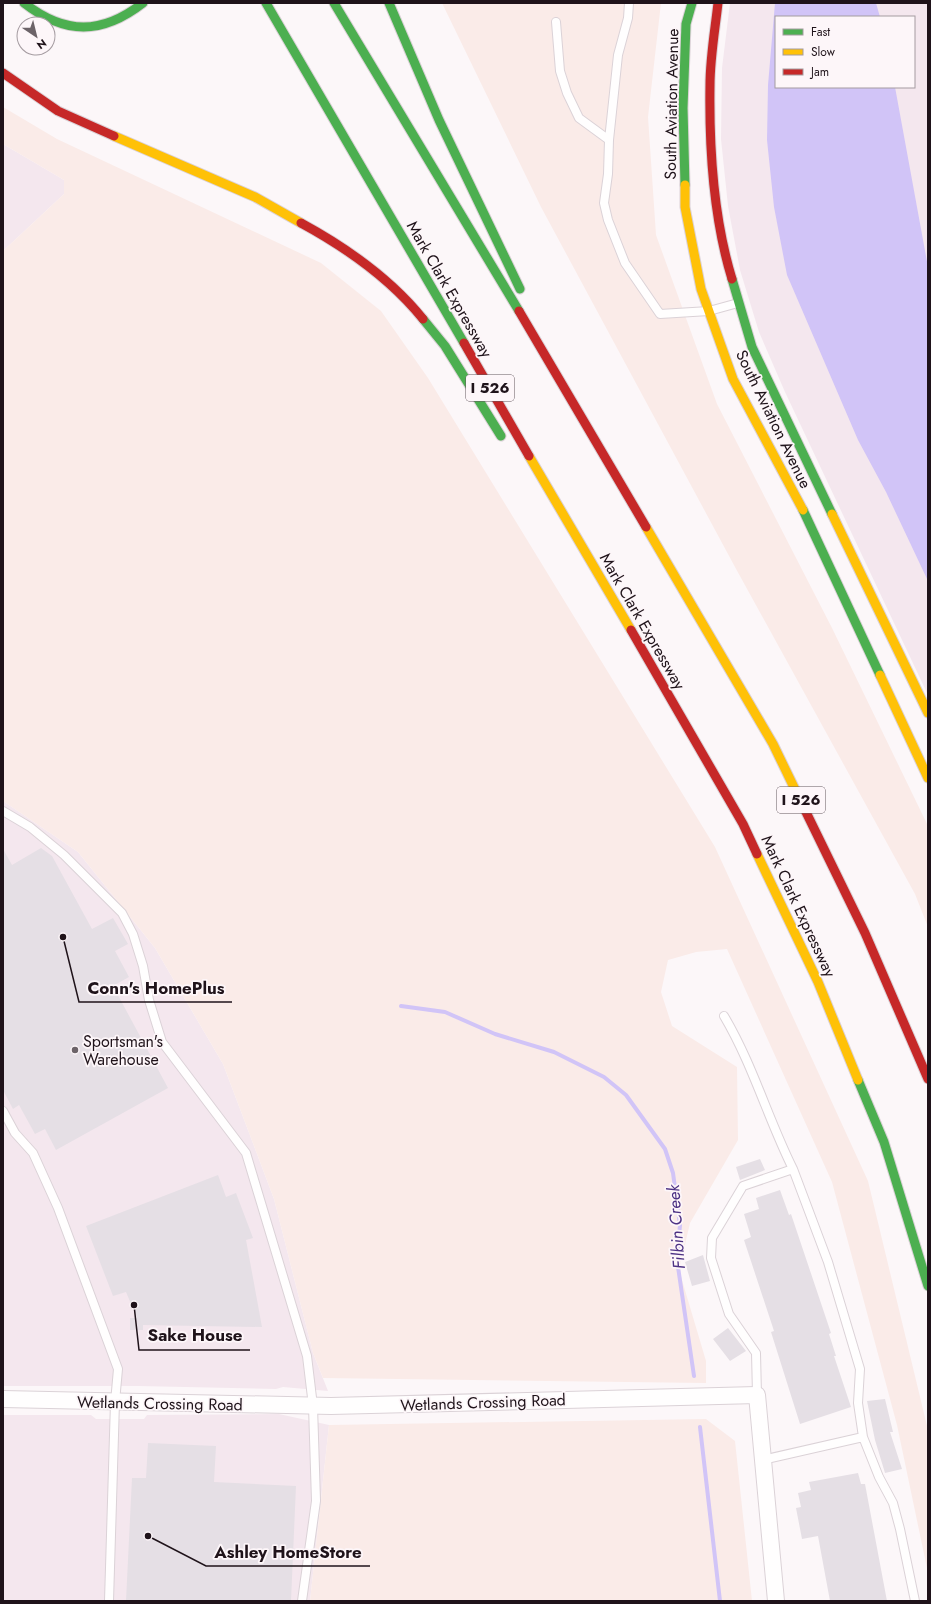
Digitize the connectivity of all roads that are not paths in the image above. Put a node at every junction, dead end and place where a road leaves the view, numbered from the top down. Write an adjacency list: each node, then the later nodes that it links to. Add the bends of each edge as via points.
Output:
1 (24, 3): 2 (main road, via 46,19 76,28 92,27 124,18)
2 (143, 3)
3 (266, 3): 20 (main road, Mark Clark Expressway / I 526)
4 (334, 3): 17 (main road, I 526, via 525,320)
5 (389, 3): 12 (main road, via 439,120)
6 (629, 3): 11 (lane, via 628,18 618,55)
7 (692, 3): 14 (main road, South Aviation Avenue, via 686,24 683,108 685,207 701,289)
8 (718, 3): 13 (main road, South Aviation Avenue, via 710,84 712,160 722,247)
9 (556, 22): 11 (lane, via 560,71 567,93 579,118)
10 (3, 73): 16 (main road, via 58,111 255,196 364,260 415,309 445,346)
11 (609, 140): 14 (lane, via 604,203 625,263 660,314)
12 (524, 295)
13 (739, 303): 14 (lane); 19 (main road, South Aviation Avenue, via 752,347)
14 (709, 312): 21 (main road, South Aviation Avenue, via 733,379 812,530)
15 (541, 330): 17 (main road)
16 (506, 445)
17 (650, 534): 24 (main road, I 526, via 773,744 865,933)
18 (588, 576): 20 (main road)
19 (928, 713)
20 (714, 774): 27 (main road, Mark Clark Expressway / I 526, via 743,824 818,982 884,1142)
21 (928, 778)
22 (3, 811): 31 (lane, via 30,827 64,855 122,913 133,934 162,1042 246,1153 307,1356)
23 (724, 1016): 26 (lane, via 740,1043 775,1132)
24 (928, 1079)
25 (3, 1111): 30 (lane, via 15,1133 33,1153 58,1208 118,1369)
26 (793, 1169): 28 (lane, via 743,1186 712,1238 711,1258 729,1314 756,1353); 32 (lane, via 828,1262 860,1369 858,1403)
27 (928, 1286)
28 (757, 1395): 31 (street, Wetlands Crossing Road); 33 (street)
29 (3, 1399): 30 (street, Wetlands Crossing Road)
30 (115, 1402): 31 (street, Wetlands Crossing Road); 34 (lane)
31 (313, 1406): 35 (lane, via 316,1501)
32 (863, 1437): 33 (lane); 37 (lane, via 893,1503)
33 (762, 1460): 36 (street)
34 (109, 1601)
35 (302, 1601)
36 (776, 1601)
37 (915, 1601)

